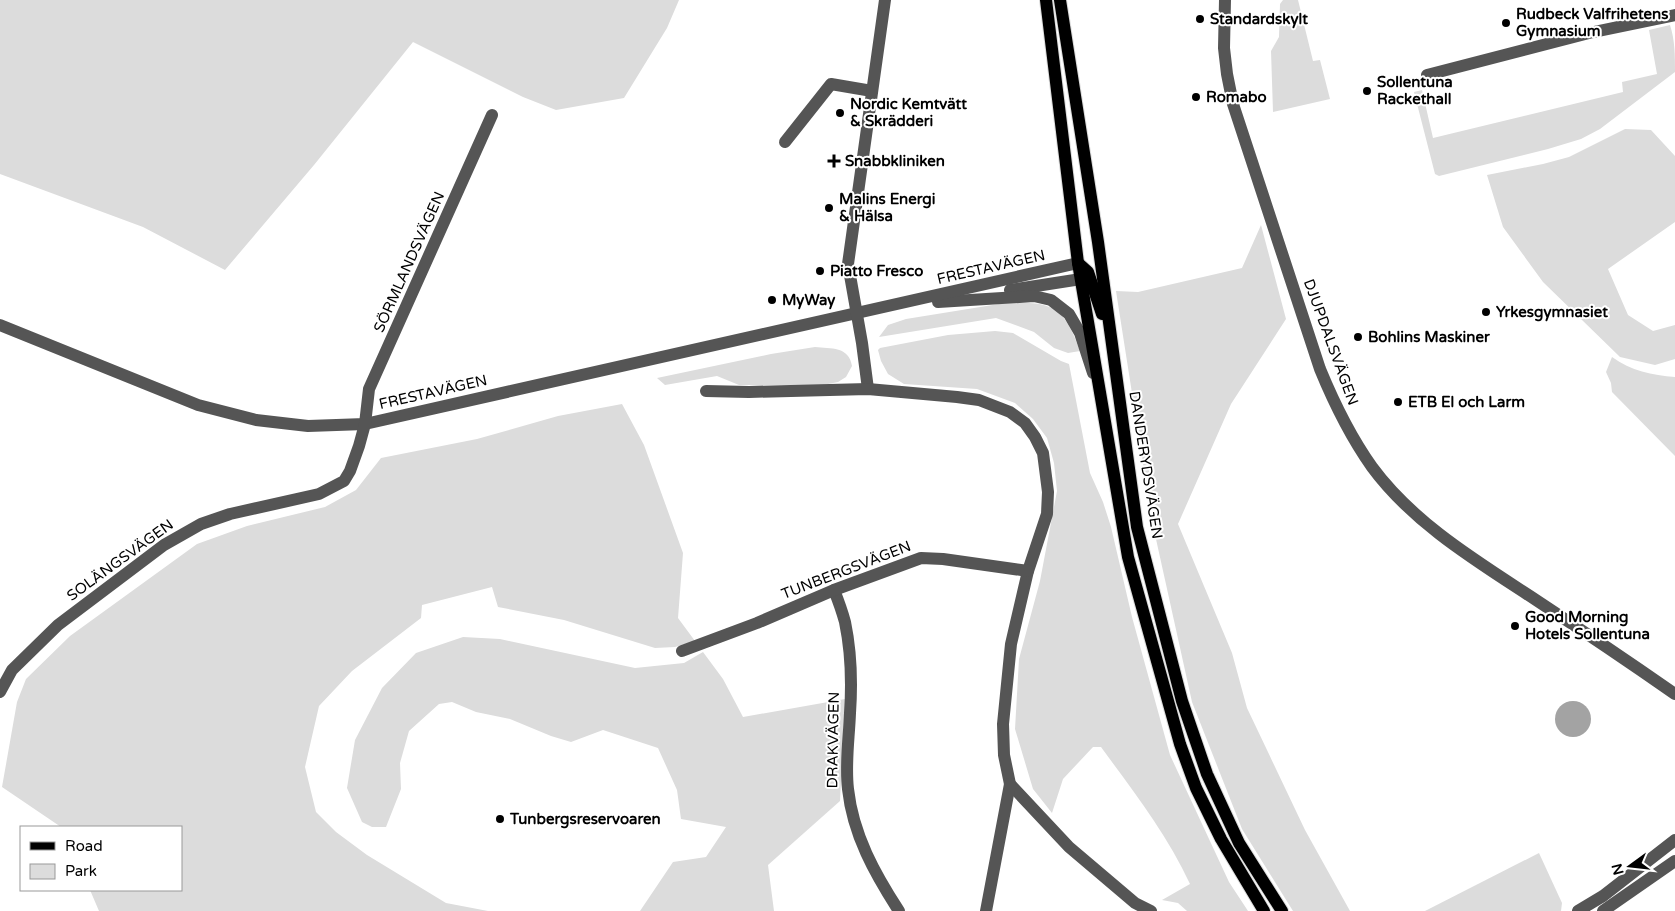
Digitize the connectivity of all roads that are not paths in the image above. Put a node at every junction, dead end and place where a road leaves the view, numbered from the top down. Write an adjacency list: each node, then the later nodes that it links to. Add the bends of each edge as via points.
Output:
1 (885, 0): 7 (street)
2 (1046, 0): 11 (main road)
3 (1060, 0): 10 (main road, DANDERYDSVÄGEN)
4 (1225, 0): 25 (street, DJUPDALSVÄGEN, via 1224,48 1233,104 1320,369 1338,412 1371,466 1431,528)
5 (1675, 15): 6 (street, via 1589,33)
6 (1427, 75)
7 (872, 91): 9 (street, via 831,84); 14 (street, via 848,264)
8 (492, 115): 20 (street, SÖRMLANDSVÄGEN, via 369,390)
9 (785, 142)
10 (1098, 242): 11 (main road); 16 (main road, DANDERYDSVÄGEN)
11 (1082, 271): 12 (street, FRESTAVÄGEN); 13 (street, FRESTAVÄGEN); 16 (main road); 19 (main road)
12 (961, 300): 13 (street, FRESTAVÄGEN); 19 (street, FRESTAVÄGEN, via 1034,296 1051,300 1069,314 1080,333)
13 (881, 308): 14 (street, FRESTAVÄGEN)
14 (856, 314): 17 (street); 20 (street, FRESTAVÄGEN)
15 (0, 326): 20 (street, FRESTAVÄGEN, via 198,405 265,421 308,426)
16 (1112, 343): 33 (main road, DANDERYDSVÄGEN, via 1137,527 1182,701 1207,774 1239,843)
17 (868, 388): 18 (street); 21 (street, via 979,400 1010,412 1025,423 1043,453 1048,492 1046,514)
18 (706, 391)
19 (1100, 396): 32 (main road, via 1128,557 1180,744 1196,788 1221,839)
20 (365, 424): 24 (street, SOLÄNGSVÄGEN, via 358,451 344,481 319,494 230,514 202,524 164,545 58,625 12,670)
21 (1028, 571): 22 (street, TUNBERGSVÄGEN, via 944,558 921,558); 26 (street, via 1011,644 1003,724 1004,755)
22 (834, 590): 23 (street, TUNBERGSVÄGEN); 29 (street, DRAKVÄGEN, via 845,622 850,671 848,790 866,855)
23 (682, 651)
24 (0, 692)
25 (1675, 694)
26 (1010, 784): 30 (street); 31 (street, via 1068,847 1134,903)
27 (1675, 840): 34 (street, via 1603,896)
28 (1675, 861): 35 (street)
29 (899, 911)
30 (986, 911)
31 (1151, 911)
32 (1264, 911)
33 (1282, 911)
34 (1578, 911)
35 (1604, 911)

